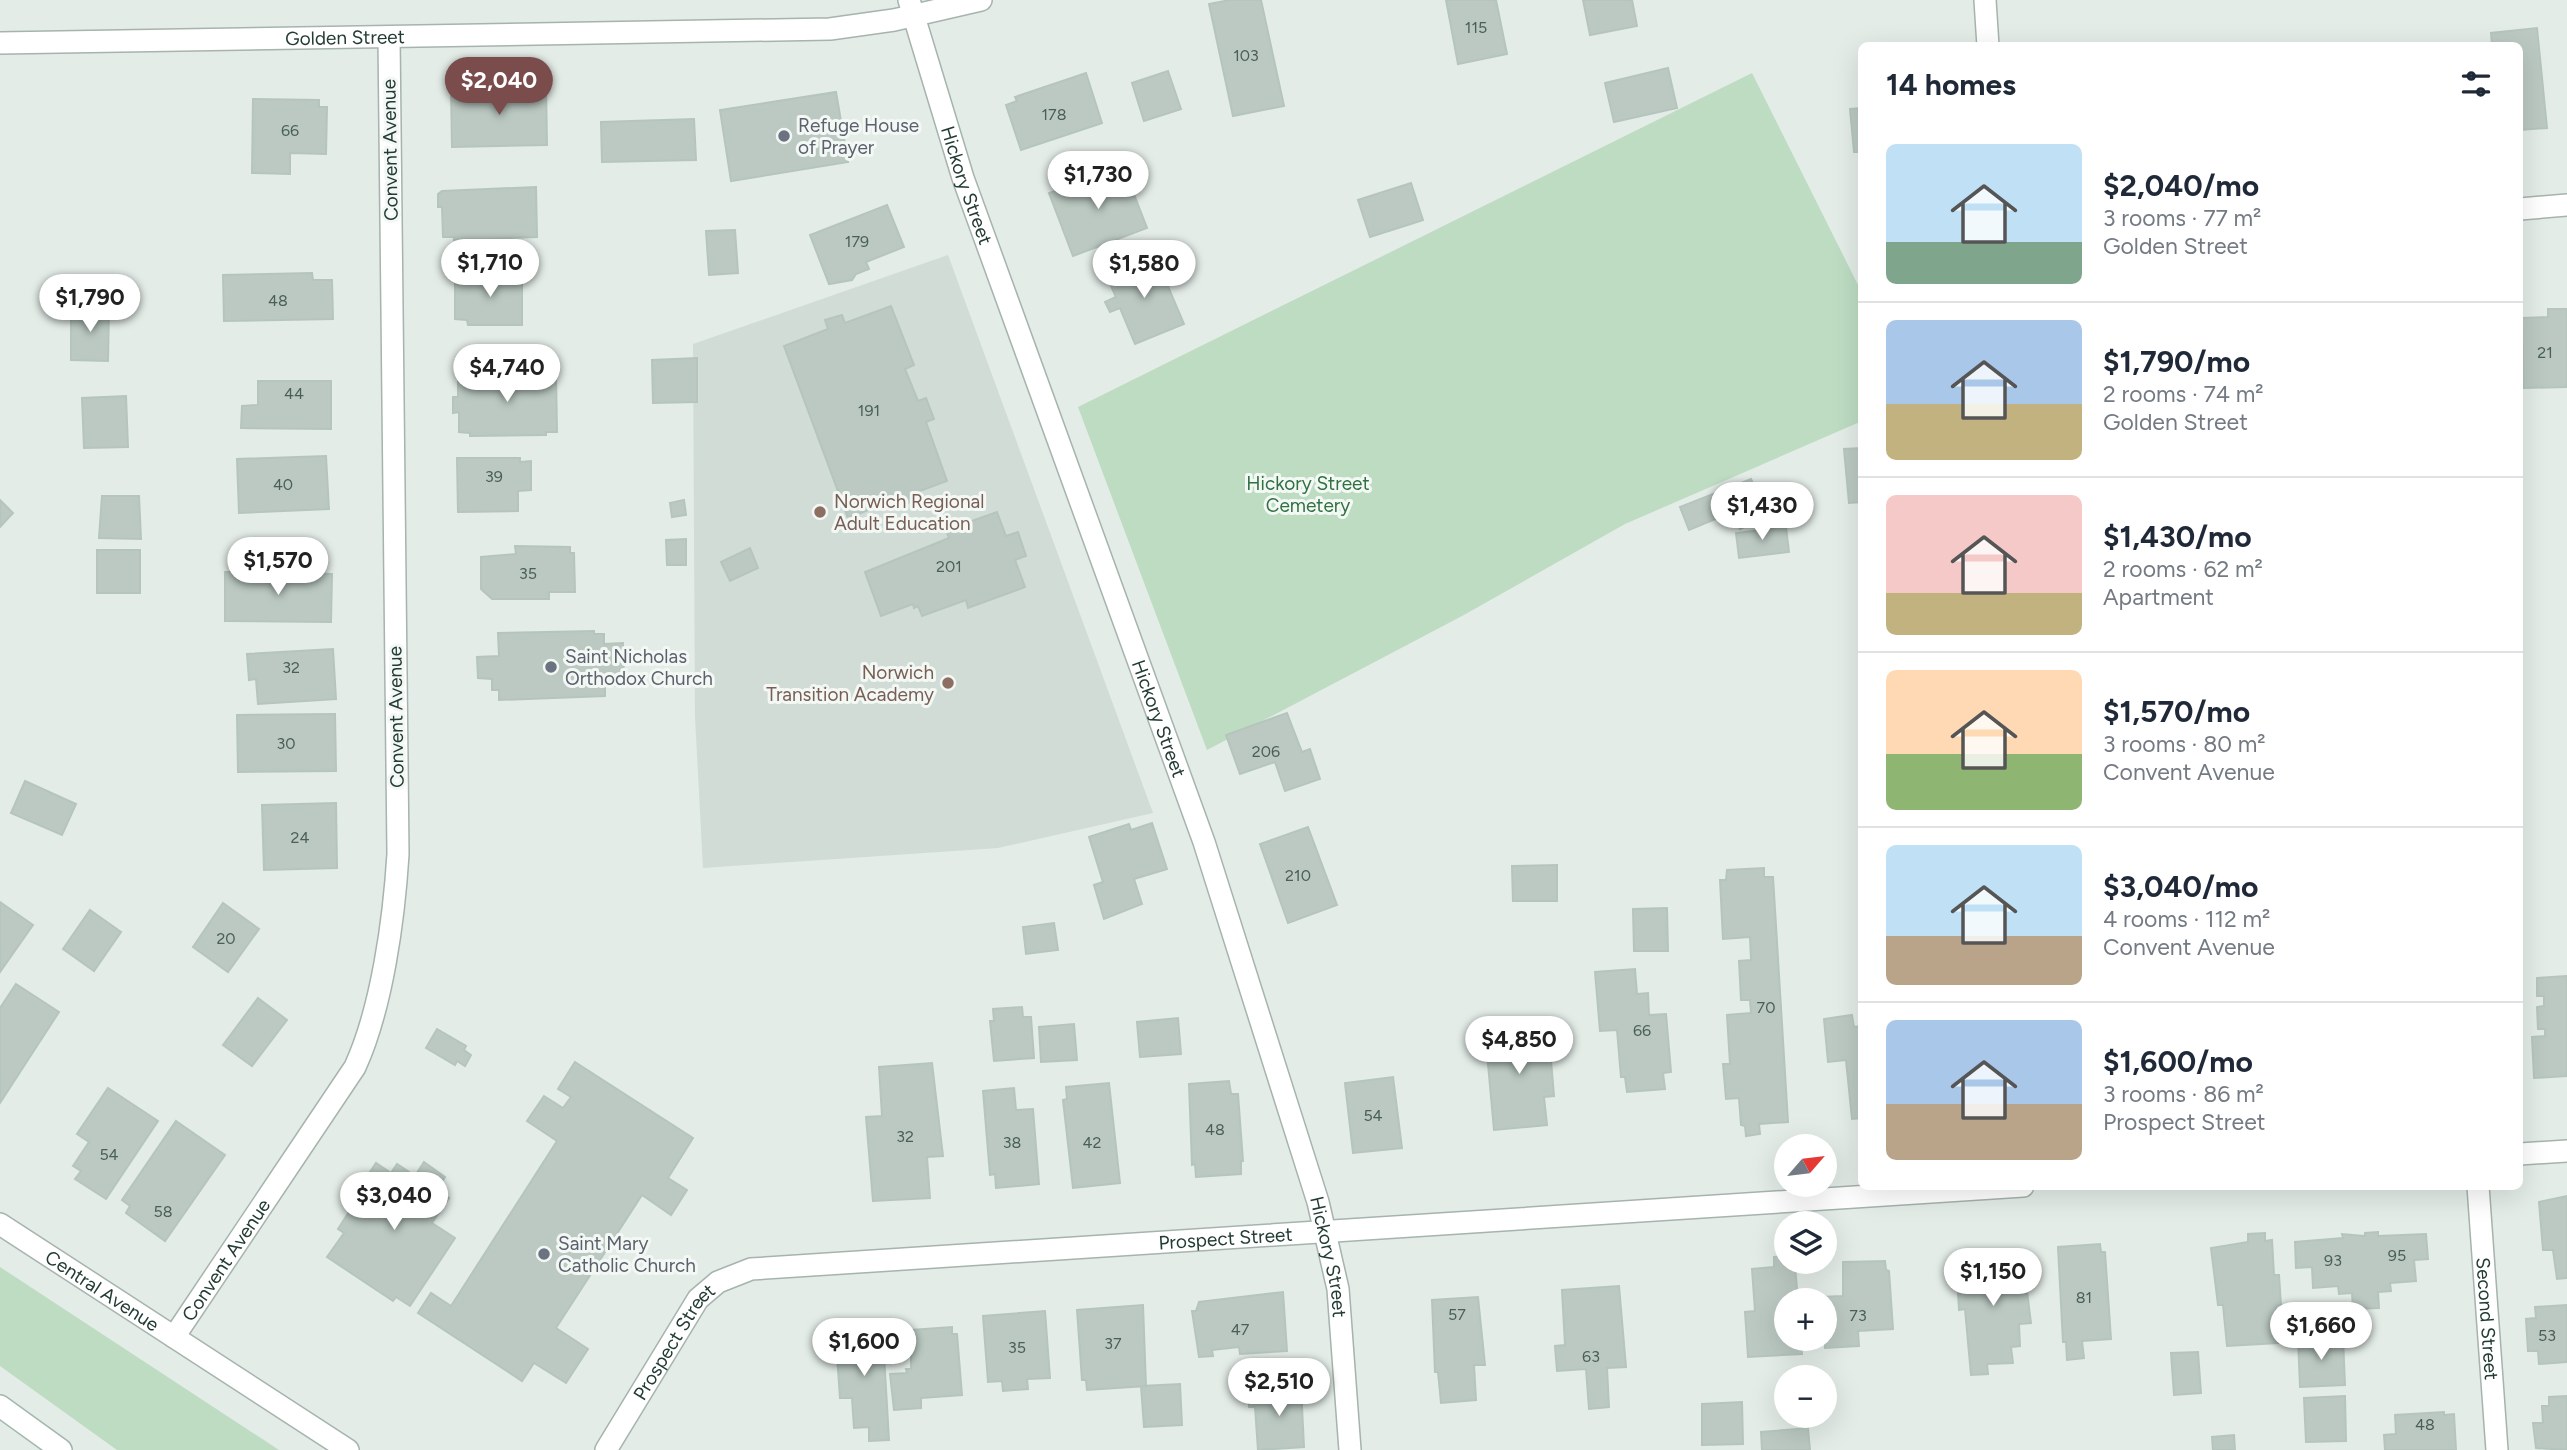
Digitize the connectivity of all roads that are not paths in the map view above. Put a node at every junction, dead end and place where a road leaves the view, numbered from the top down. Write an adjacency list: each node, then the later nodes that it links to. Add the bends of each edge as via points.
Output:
1 (981, 0): 3 (street, Golden Street)
2 (1985, 0): 5 (street)
3 (911, 8): 4 (street, Golden Street, via 830,29); 14 (street, Hickory Street, via 963,178 1204,842)
4 (389, 37): 6 (street, Golden Street); 15 (street, Convent Avenue, via 398,854 388,944 367,1038 355,1067)
5 (1988, 42)
6 (0, 43)
7 (2567, 205): 8 (street)
8 (2523, 209)
9 (2567, 1151): 10 (street)
10 (2523, 1154)
11 (1961, 1190): 14 (street, Prospect Street)
12 (2479, 1190): 21 (street, Second Street)
13 (0, 1224): 15 (street, Central Avenue)
14 (1326, 1231): 19 (street, Prospect Street, via 743,1271 718,1282 698,1299); 20 (street, Hickory Street, via 1342,1318)
15 (174, 1337): 18 (street, Central Avenue)
16 (0, 1406): 17 (street)
17 (61, 1450)
18 (348, 1450)
19 (606, 1450)
20 (1350, 1450)
21 (2497, 1450)

